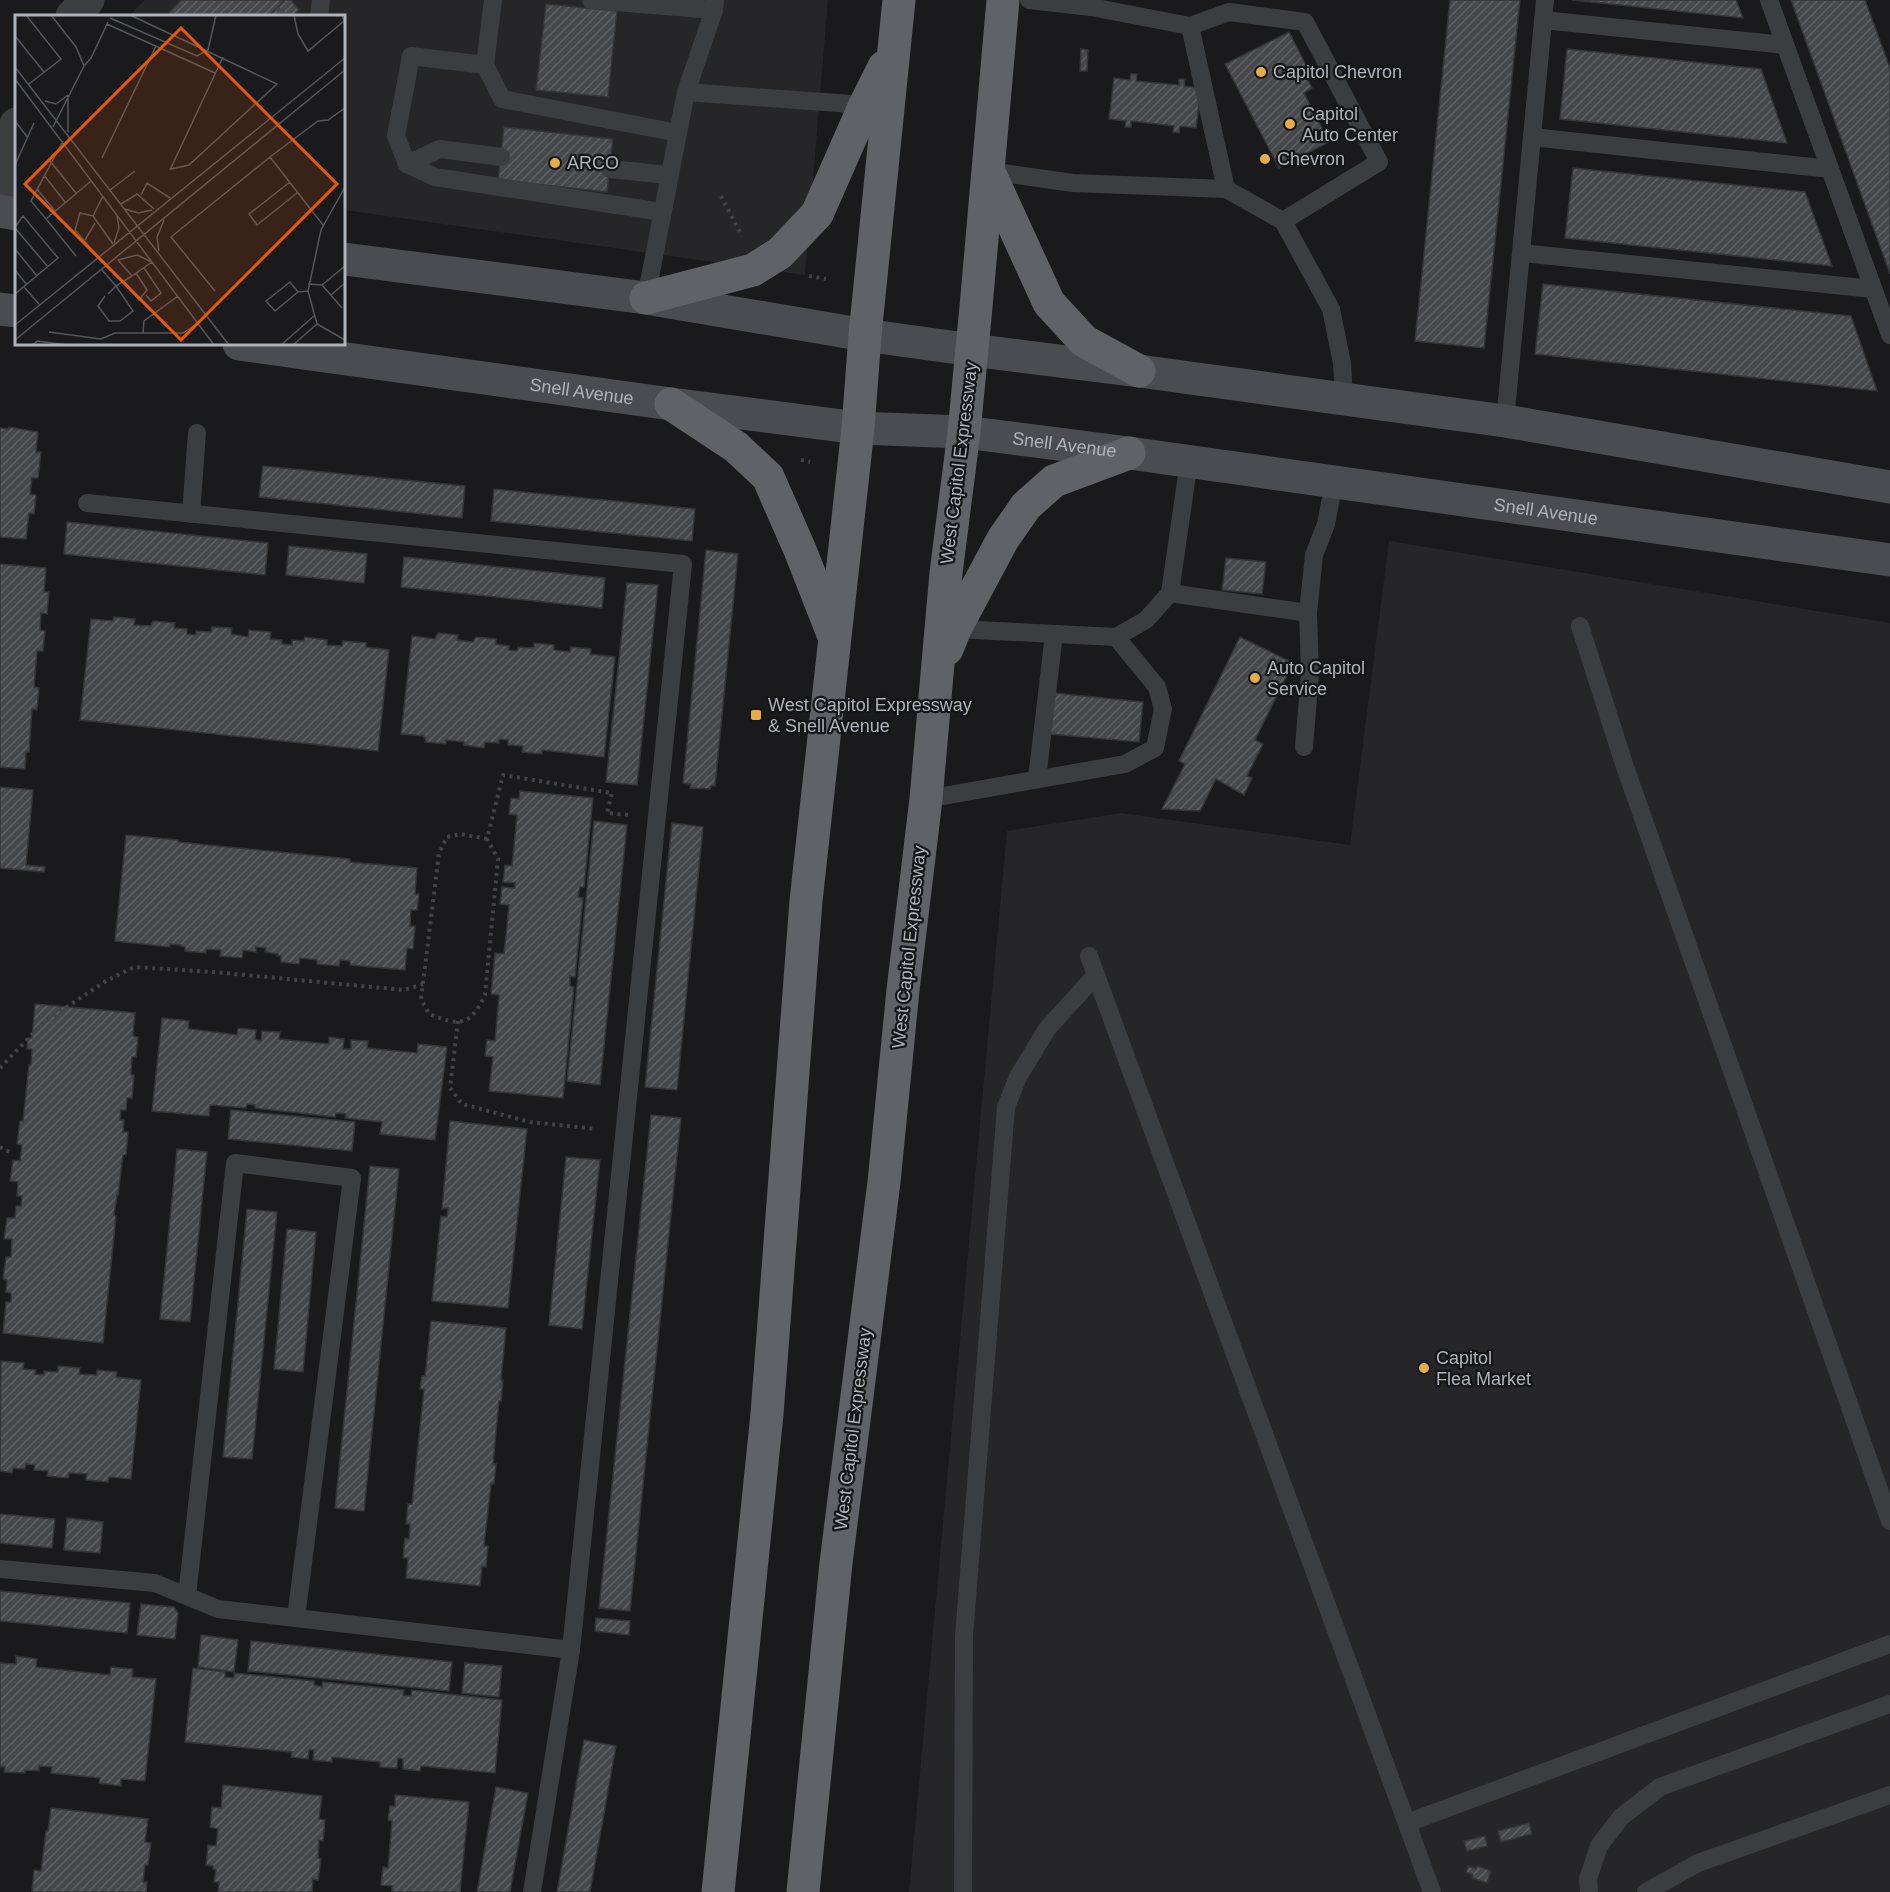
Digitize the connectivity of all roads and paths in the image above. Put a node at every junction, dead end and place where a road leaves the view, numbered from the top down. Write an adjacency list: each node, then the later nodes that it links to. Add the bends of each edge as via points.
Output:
1 (88, 0): 12 (street)
2 (321, 0): 14 (lane)
3 (493, 0): 19 (lane)
4 (591, 0): 10 (lane)
5 (899, 0): 18 (highway)
6 (1003, 0): 29 (highway, West Capitol Expressway)
7 (1029, 0): 16 (lane)
8 (1545, 0): 15 (lane)
9 (1769, 0): 17 (lane)
10 (714, 5): 20 (lane)
11 (277, 8): 13 (path)
12 (73, 15)
13 (282, 15)
14 (319, 15)
15 (1543, 20): 17 (lane); 24 (lane)
16 (1190, 26): 31 (lane); 37 (lane, via 1229,12 1305,22 1379,162)
17 (1785, 45): 28 (lane)
18 (893, 50): 21 (highway); 47 (highway)
19 (485, 65): 23 (lane, via 501,99); 26 (lane, via 411,56 396,136)
20 (686, 92): 21 (lane); 23 (lane)
21 (865, 105): 44 (highway, via 817,214 780,253 753,270)
22 (15, 128): 32 (street)
23 (678, 133): 30 (lane)
24 (1532, 137): 28 (lane); 39 (lane)
25 (501, 157): 26 (lane, via 440,149)
26 (407, 164): 35 (lane, via 435,177)
27 (610, 169): 30 (lane)
28 (1830, 170): 43 (lane)
29 (989, 171): 31 (lane, via 1073,183); 50 (highway, West Capitol Expressway); 51 (highway, via 1049,303 1084,341)
30 (669, 175): 35 (lane)
31 (1226, 189): 37 (lane)
32 (0, 190)
33 (721, 196): 38 (path)
34 (0, 211): 36 (main road)
35 (662, 212): 44 (lane)
36 (15, 214)
37 (1283, 221): 52 (lane, via 1331,309 1342,363)
38 (745, 245)
39 (1522, 253): 43 (lane); 54 (lane)
40 (345, 259): 44 (main road)
41 (801, 274): 42 (path)
42 (826, 279)
43 (1873, 289): 48 (lane)
44 (646, 298): 47 (main road)
45 (0, 309): 46 (main road)
46 (15, 311)
47 (865, 335): 50 (main road); 55 (highway)
48 (1890, 335)
49 (246, 345): 53 (main road, Snell Avenue)
50 (972, 350): 51 (main road); 56 (highway, West Capitol Expressway)
51 (1139, 371): 52 (main road)
52 (1344, 398): 54 (main road)
53 (671, 404): 55 (main road, Snell Avenue); 71 (highway, via 736,447 768,477)
54 (1505, 421): 61 (main road)
55 (858, 428): 56 (main road, Snell Avenue); 71 (highway)
56 (964, 432): 58 (main road, Snell Avenue); 72 (highway, West Capitol Expressway)
57 (197, 433): 63 (lane)
58 (1129, 453): 59 (main road, Snell Avenue); 68 (highway, via 1054,481 1026,506 1003,539)
59 (1189, 461): 60 (main road, Snell Avenue); 65 (lane)
60 (1334, 482): 64 (main road, Snell Avenue); 66 (lane, via 1326,524 1314,555)
61 (1890, 487)
62 (87, 504): 63 (lane)
63 (191, 514): 83 (lane, via 683,564)
64 (1890, 560)
65 (1170, 593): 66 (lane); 70 (lane, via 1146,620)
66 (1308, 613): 73 (lane, via 1310,673)
67 (1580, 626): 86 (lane, via 1624,764)
68 (955, 629): 69 (lane); 72 (highway)
69 (1054, 634): 70 (lane); 74 (lane)
70 (1116, 637): 74 (lane, via 1157,687 1163,709 1155,748 1125,764)
71 (835, 639): 96 (highway, via 806,901 767,1414)
72 (936, 676): 75 (highway, West Capitol Expressway)
73 (1304, 747)
74 (1037, 779): 75 (lane)
75 (926, 799): 97 (highway, West Capitol Expressway, via 837,1563)
76 (633, 815): 77 (path, via 607,813 612,794 502,775)
77 (487, 839): 80 (path, via 461,834 447,837 440,853); 81 (path, via 498,859 484,995 477,1011 468,1020)
78 (1089, 956): 79 (lane)
79 (1096, 975): 94 (lane); 98 (lane, via 1047,1029 1018,1077 1006,1107 964,1636)
80 (423, 984): 81 (path, via 422,999 429,1014); 82 (path, via 404,990 134,967 44,1022)
81 (458, 1021): 83 (path, via 450,1088 462,1104 530,1122)
82 (0, 1068)
83 (624, 1132): 91 (lane)
84 (0, 1147): 85 (path)
85 (11, 1153)
86 (1890, 1521)
87 (0, 1569): 88 (lane, via 155,1583)
88 (187, 1596): 89 (lane, via 218,1609); 89 (lane, via 235,1163 352,1178)
89 (296, 1618): 91 (lane)
90 (1890, 1644): 94 (lane)
91 (571, 1650): 95 (lane)
92 (1890, 1704): 100 (lane, via 1660,1787 1621,1817 1599,1846 1588,1879)
93 (1890, 1795): 101 (lane, via 1698,1863)
94 (1407, 1822): 99 (lane)
95 (532, 1892)
96 (718, 1892)
97 (803, 1892)
98 (963, 1892)
99 (1432, 1892)
100 (1589, 1892)
101 (1646, 1892)

